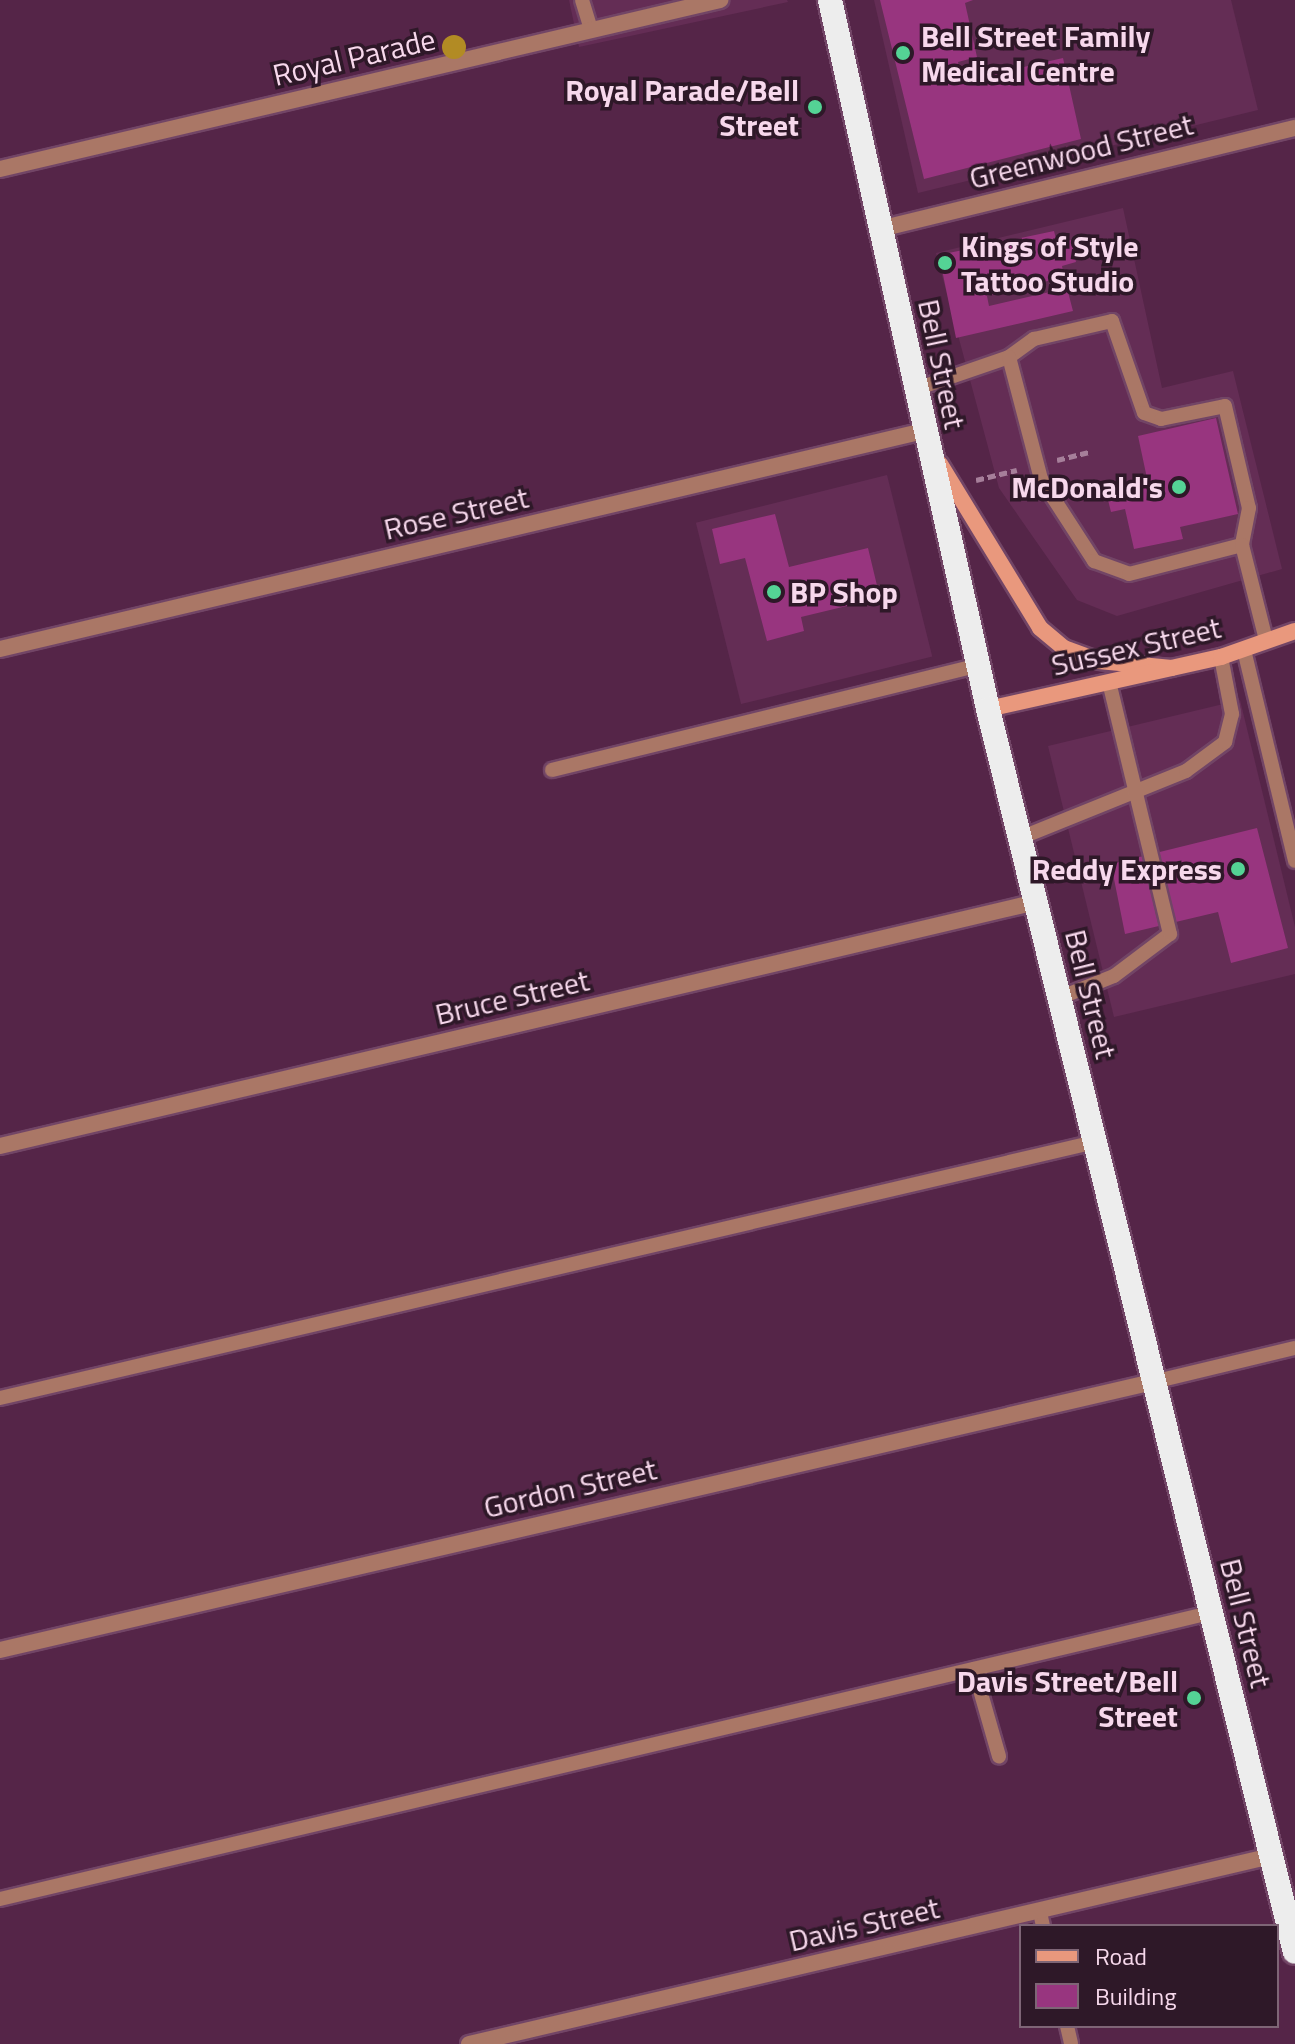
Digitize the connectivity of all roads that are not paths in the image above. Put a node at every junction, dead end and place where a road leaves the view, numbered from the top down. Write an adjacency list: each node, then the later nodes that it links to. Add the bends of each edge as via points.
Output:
1 (582, 0): 4 (lane)
2 (720, 0): 4 (street, Royal Parade)
3 (830, 0): 7 (highway, Bell Street)
4 (591, 30): 6 (street, Royal Parade)
5 (1295, 128): 7 (street, Greenwood Street)
6 (0, 169)
7 (880, 229): 9 (highway, Bell Street)
8 (1009, 357): 9 (lane); 11 (lane, via 1041,479 1094,561 1129,574); 11 (lane, via 1034,339 1112,321 1144,413 1161,419 1225,406 1249,508)
9 (916, 389): 10 (highway, Bell Street)
10 (924, 431): 14 (street, Rose Street); 17 (highway, Bell Street); 18 (street, via 1040,628 1064,648 1099,661)
11 (1242, 545): 13 (lane)
12 (1295, 631): 13 (street, Sussex Street)
13 (1266, 640): 15 (street, Sussex Street)
14 (0, 649)
15 (1244, 650): 16 (street, Sussex Street); 24 (lane)
16 (1221, 657): 18 (street, Sussex Street); 22 (lane, via 1232,714 1225,742 1186,771)
17 (978, 665): 20 (highway, Bell Street); 21 (lane)
18 (1172, 668): 19 (street, Sussex Street)
19 (1109, 682): 20 (street, Sussex Street); 22 (lane)
20 (988, 709): 23 (highway, Bell Street)
21 (552, 770)
22 (1135, 790): 23 (lane); 26 (lane, via 1170,934 1114,976)
23 (1020, 838): 25 (highway, Bell Street)
24 (1295, 861)
25 (1036, 902): 26 (highway, Bell Street); 28 (street, Bruce Street)
26 (1059, 998): 27 (highway, Bell Street)
27 (1095, 1142): 30 (highway, Bell Street); 31 (lane)
28 (0, 1146)
29 (1295, 1348): 30 (lane)
30 (1153, 1382): 32 (highway, Bell Street); 33 (street, Gordon Street)
31 (0, 1398)
32 (1210, 1613): 34 (lane); 36 (highway, Bell Street)
33 (0, 1650)
34 (974, 1669): 35 (lane); 37 (lane)
35 (999, 1756)
36 (1271, 1856): 38 (street, Davis Street); 39 (highway, Bell Street)
37 (0, 1899)
38 (1041, 1919): 40 (street, Davis Street)
39 (1295, 1952)
40 (469, 2044)

